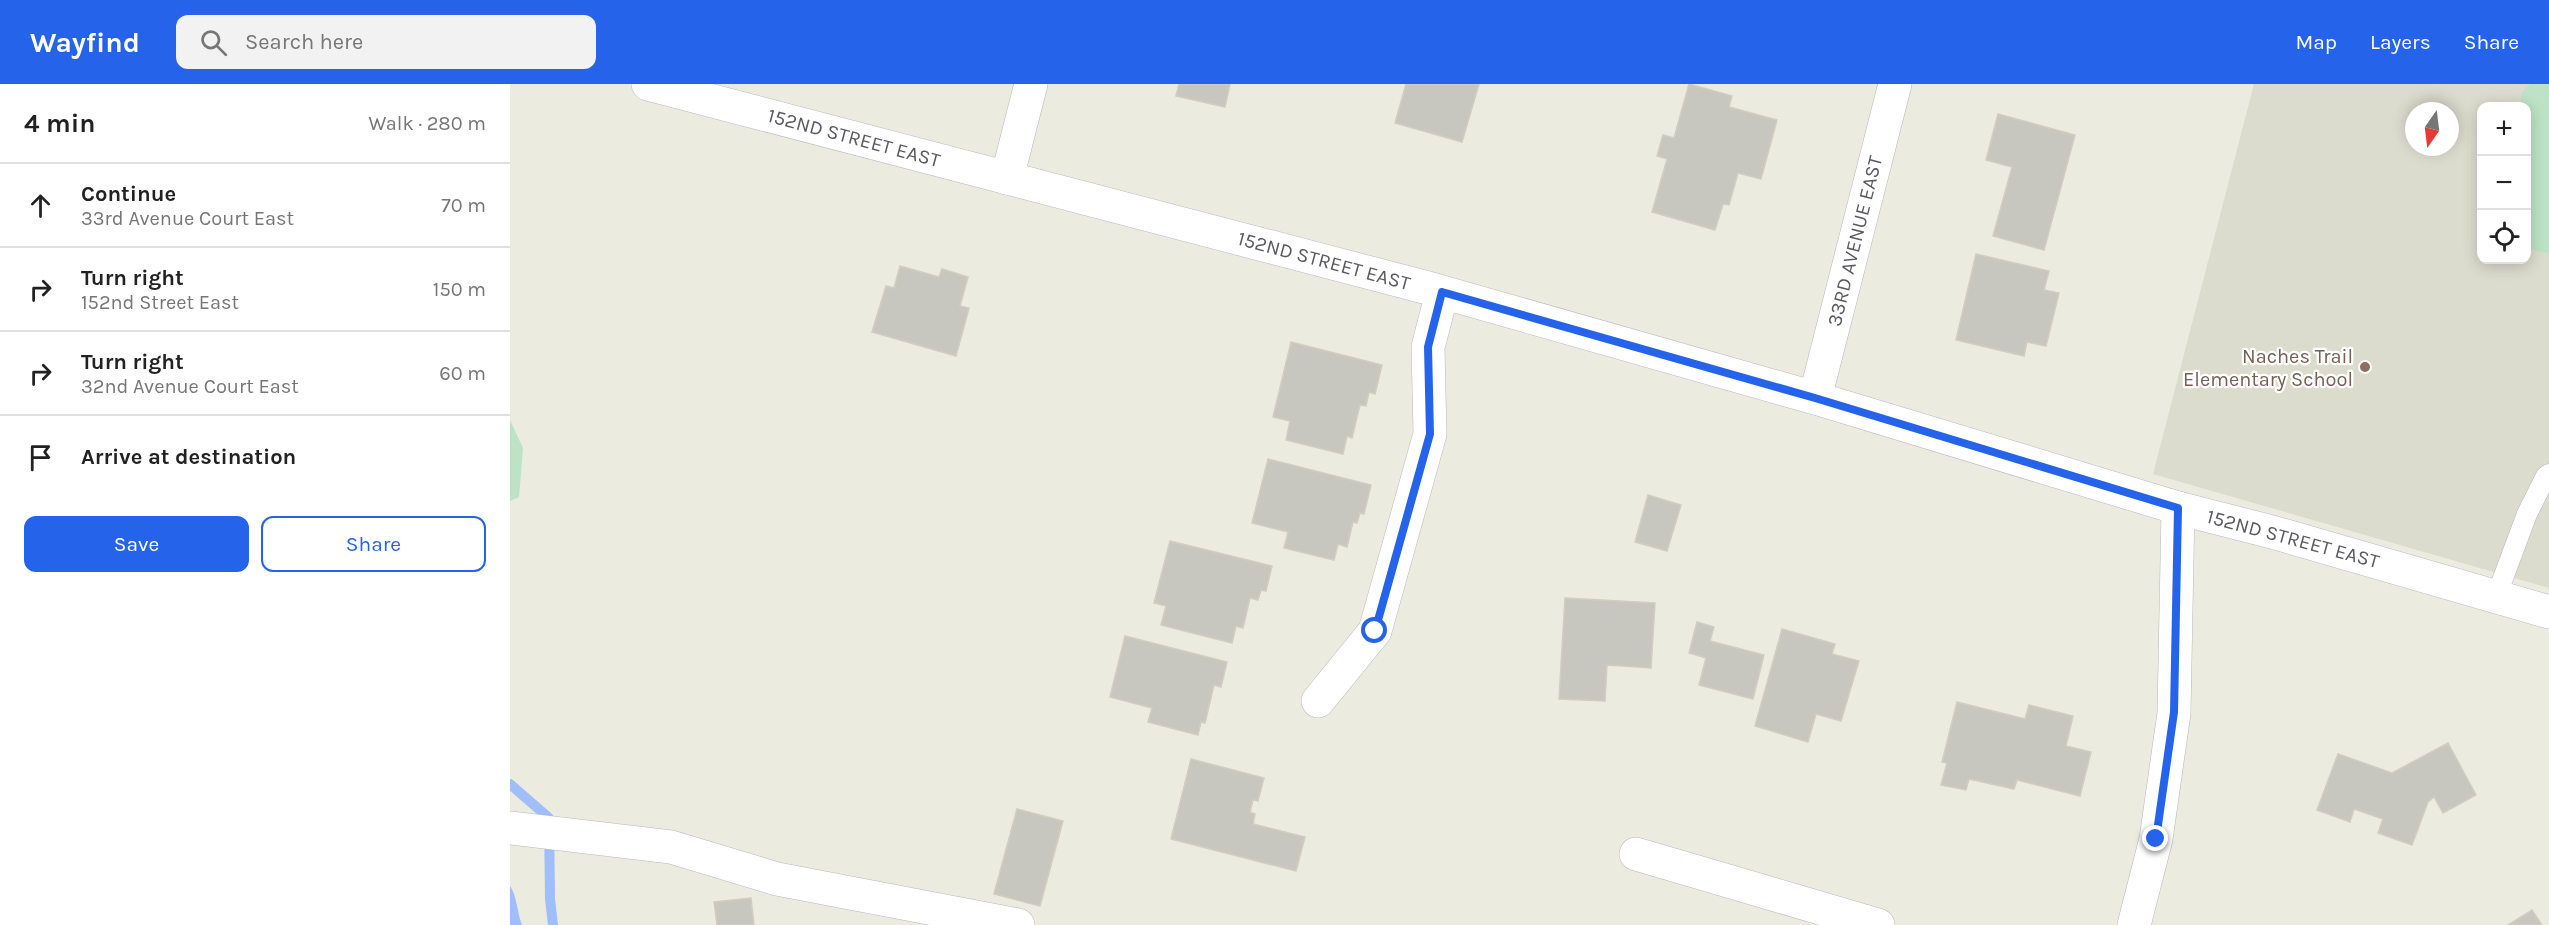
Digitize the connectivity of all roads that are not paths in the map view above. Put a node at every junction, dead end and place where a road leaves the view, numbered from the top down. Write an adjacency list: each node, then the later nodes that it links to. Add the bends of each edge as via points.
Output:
1 (648, 84): 4 (street, 152ND STREET EAST)
2 (1031, 84): 4 (street)
3 (1895, 84): 6 (street, 33RD AVENUE EAST)
4 (1007, 177): 5 (street, 152ND STREET EAST)
5 (1442, 292): 6 (street, 152ND STREET EAST); 11 (street, via 1428,347 1430,434 1375,631)
6 (1815, 398): 8 (street, 152ND STREET EAST)
7 (2549, 474): 9 (lane, via 2527,514)
8 (2178, 508): 9 (street, 152ND STREET EAST); 16 (street, via 2174,712 2156,839)
9 (2496, 597): 10 (street, 152ND STREET EAST)
10 (2549, 612)
11 (1318, 701)
12 (510, 828): 14 (street, via 671,847 777,879)
13 (1636, 854): 15 (street)
14 (1018, 925)
15 (1878, 925)
16 (2134, 925)

